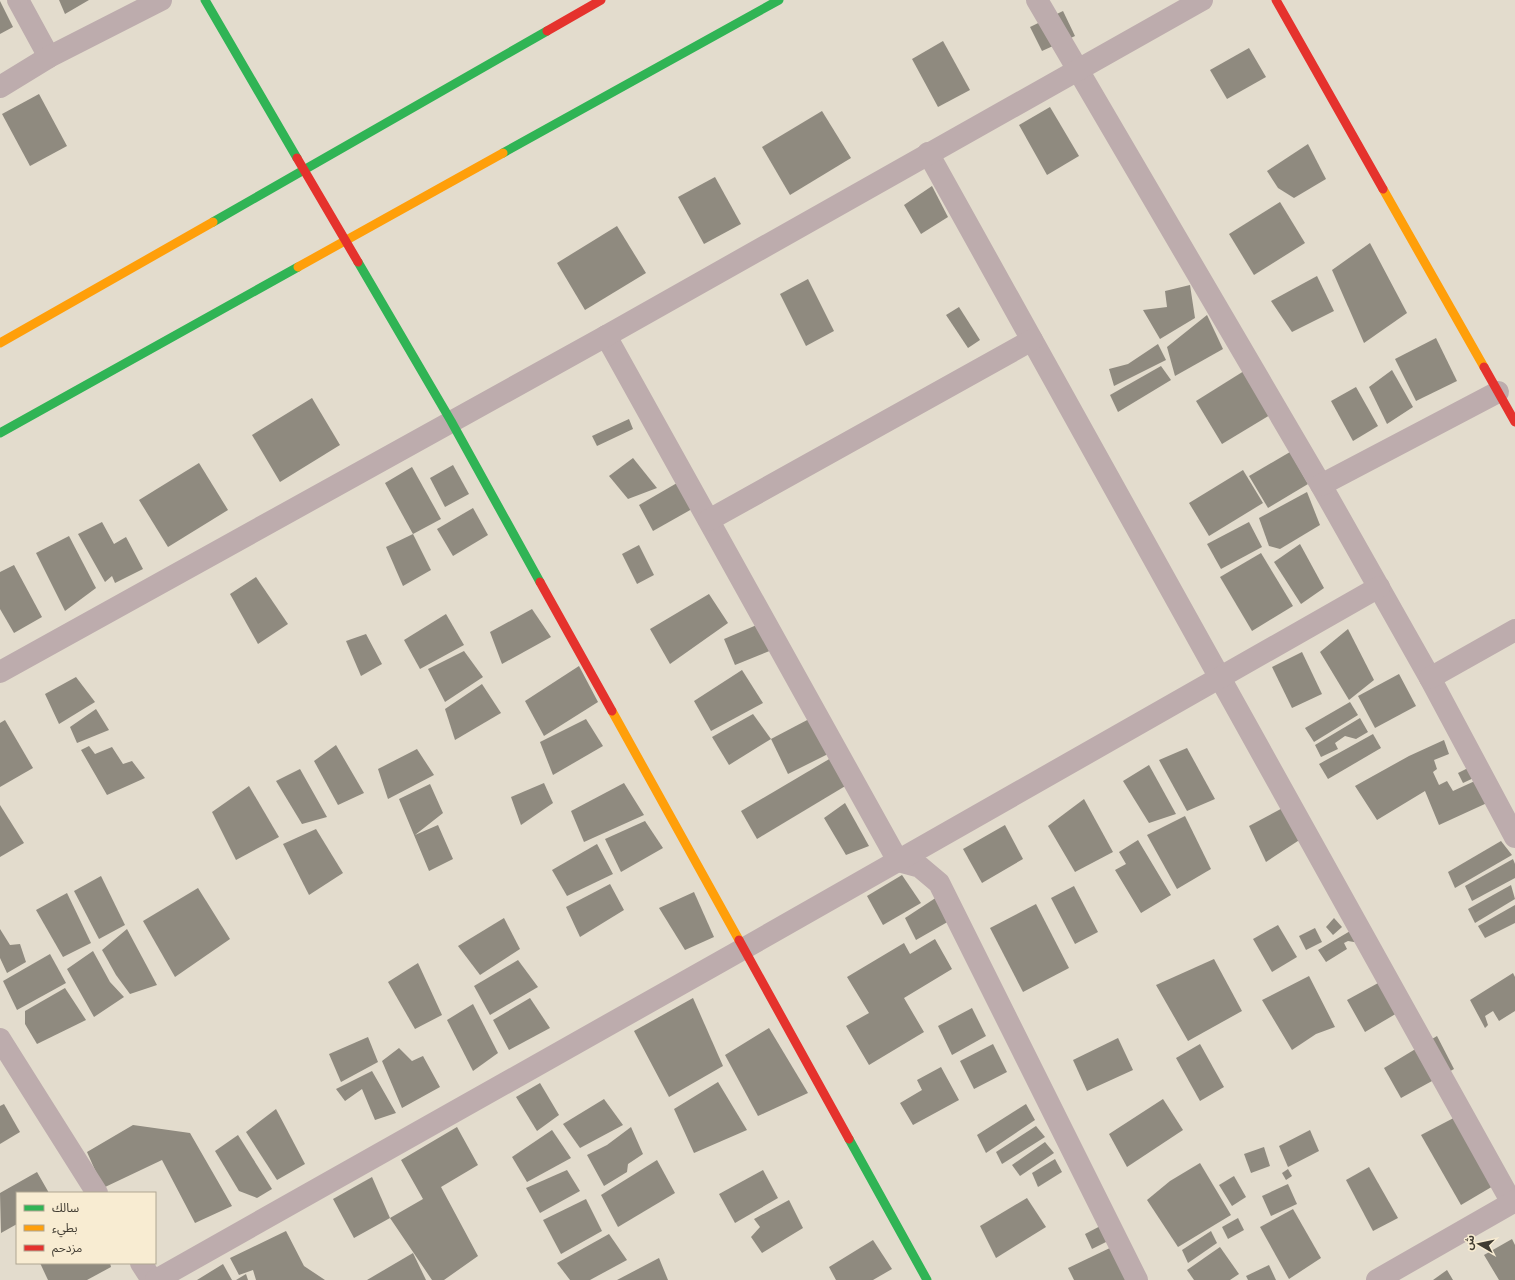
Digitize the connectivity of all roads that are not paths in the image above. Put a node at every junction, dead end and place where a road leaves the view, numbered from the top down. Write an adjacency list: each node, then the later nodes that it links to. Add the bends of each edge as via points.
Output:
1 (18, 0): 9 (street)
2 (161, 0): 9 (street)
3 (205, 0): 13 (street)
4 (601, 0): 13 (street)
5 (779, 0): 14 (street)
6 (1037, 0): 10 (street)
7 (1202, 0): 10 (street)
8 (1276, 0): 18 (street)
9 (48, 57): 11 (street)
10 (1077, 69): 12 (street); 22 (street)
11 (0, 87)
12 (928, 153): 15 (street); 16 (street)
13 (306, 170): 14 (street); 17 (street)
14 (346, 241): 19 (street); 21 (street)
15 (606, 336): 19 (street); 23 (street)
16 (1032, 340): 23 (street); 27 (street)
17 (0, 343)
18 (1498, 392): 20 (street); 22 (street)
19 (451, 421): 26 (street); 31 (street)
20 (1515, 422)
21 (0, 433)
22 (1321, 485): 24 (street)
23 (709, 520): 30 (street)
24 (1379, 587): 27 (street); 28 (street)
25 (1515, 630): 28 (street)
26 (0, 672)
27 (1220, 678): 30 (street); 34 (street)
28 (1430, 678): 29 (street)
29 (1515, 837)
30 (898, 861): 31 (street); 39 (street, via 920,867 939,883)
31 (743, 949): 37 (street); 38 (street)
32 (0, 1038): 33 (street)
33 (96, 1192)
34 (1513, 1202): 40 (street)
35 (142, 1264): 36 (street)
36 (152, 1280)
37 (156, 1280)
38 (927, 1280)
39 (1137, 1280)
40 (1377, 1280)

